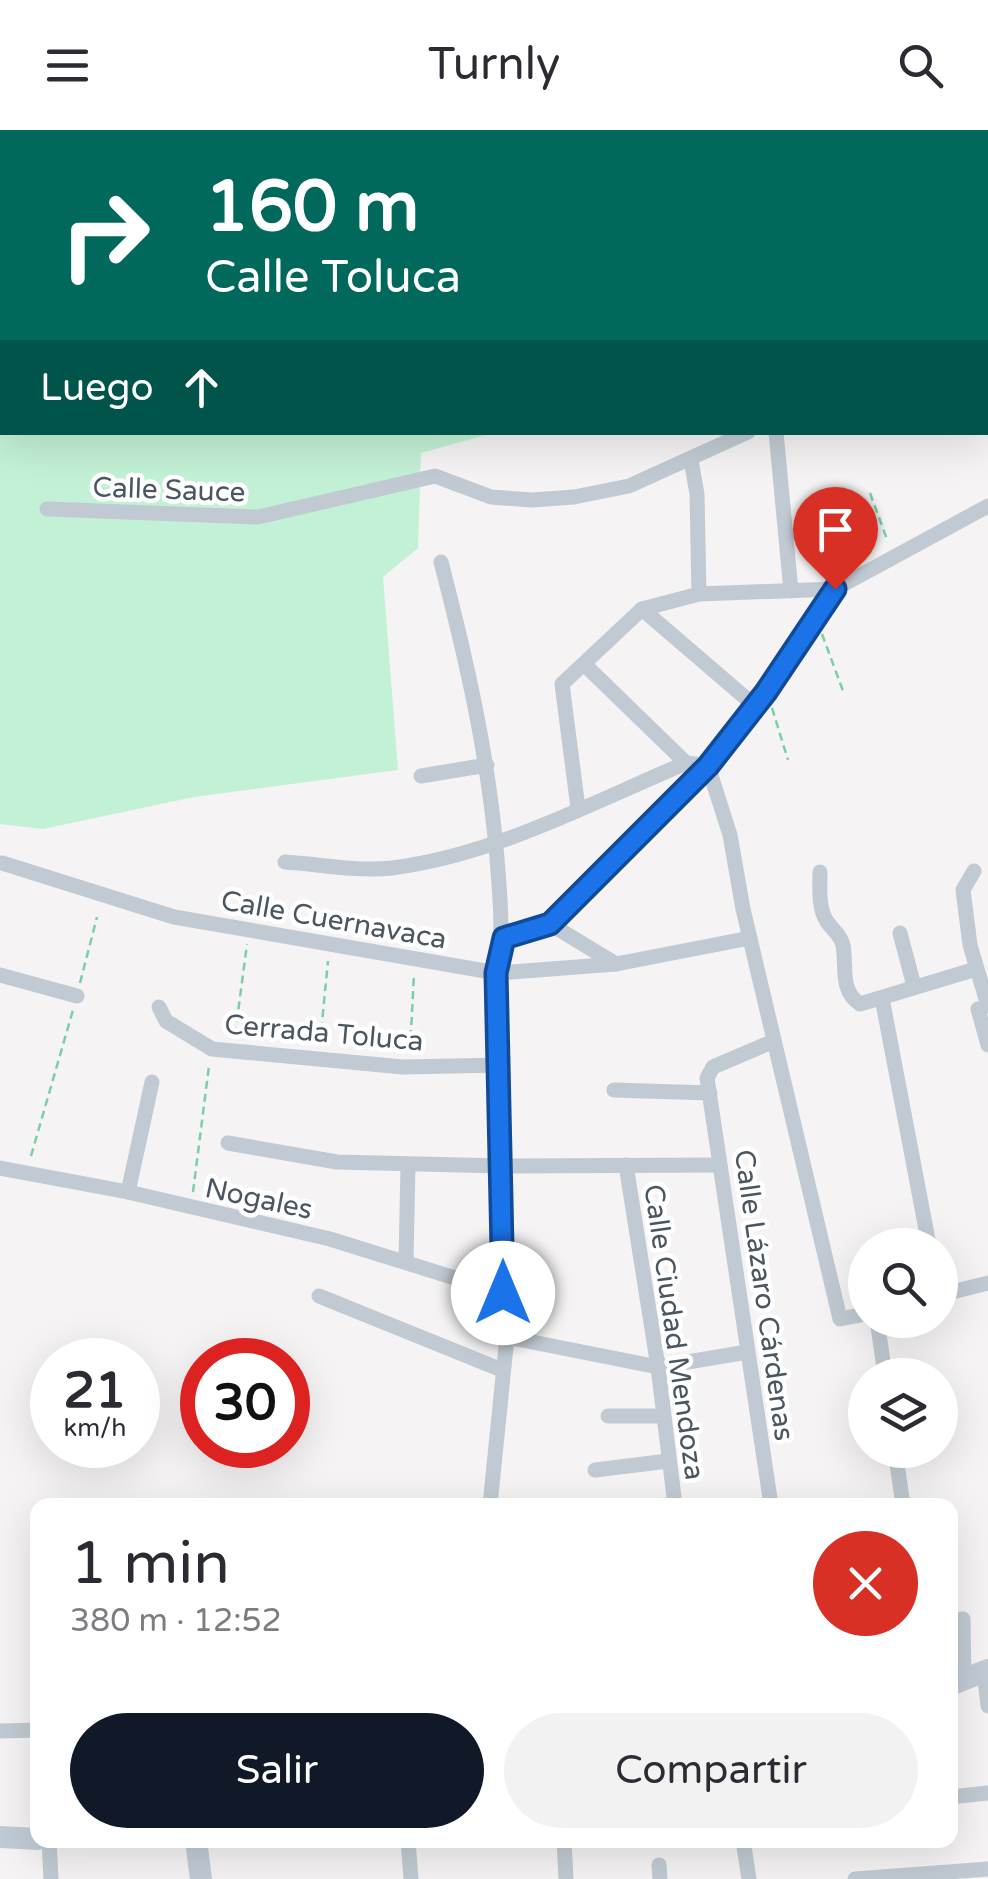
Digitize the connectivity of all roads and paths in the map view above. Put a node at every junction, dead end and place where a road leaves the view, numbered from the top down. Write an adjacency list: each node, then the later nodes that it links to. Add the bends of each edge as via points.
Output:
1 (742, 435): 3 (street, Calle Sauce)
2 (776, 435): 10 (street)
3 (691, 460): 6 (street, Calle Sauce, via 628,486 546,499 491,497 435,476 258,517); 11 (street)
4 (870, 493): 7 (path)
5 (988, 506): 7 (street)
6 (47, 509)
7 (892, 558): 9 (street)
8 (440, 562): 20 (street)
9 (835, 589): 10 (street); 13 (street)
10 (791, 590): 11 (street)
11 (700, 594): 12 (street)
12 (642, 608): 14 (street); 17 (street)
13 (817, 619): 15 (path); 16 (street)
14 (585, 665): 19 (street); 23 (street, via 565,678 561,690)
15 (842, 691)
16 (766, 692): 17 (street); 18 (path)
17 (755, 706): 21 (street)
18 (788, 760)
19 (686, 762): 21 (street); 23 (street)
20 (487, 765): 22 (street); 24 (street)
21 (708, 766): 30 (street); 34 (street, via 730,835)
22 (421, 776)
23 (578, 808): 24 (street)
24 (496, 844): 25 (street, via 388,869); 33 (street)
25 (285, 862)
26 (2, 863): 31 (street, Calle Cuernavaca, via 174,916)
27 (820, 872): 43 (street, via 820,896 843,947 848,992 860,1004)
28 (974, 872): 38 (street, via 963,890)
29 (97, 917): 42 (path)
30 (550, 924): 33 (street); 37 (street)
31 (250, 929): 35 (street, Calle Cuernavaca); 49 (path)
32 (900, 933): 41 (street)
33 (504, 938): 39 (street)
34 (750, 938): 37 (street, Calle Cuernavaca); 46 (street)
35 (330, 942): 36 (street, Calle Cuernavaca); 50 (path)
36 (414, 957): 39 (street, Calle Cuernavaca); 52 (path)
37 (616, 964): 39 (street, Calle Cuernavaca)
38 (976, 969): 41 (street); 45 (street)
39 (496, 973): 51 (street)
40 (0, 975): 42 (street)
41 (914, 986): 43 (street)
42 (77, 996): 62 (path)
43 (882, 998): 65 (street)
44 (159, 1007): 48 (street, Cerrada Toluca, via 166,1021)
45 (983, 1008): 47 (street)
46 (774, 1041): 55 (street, via 712,1067); 71 (street, via 840,1319)
47 (988, 1044)
48 (212, 1049): 49 (street, Cerrada Toluca); 64 (path)
49 (233, 1051): 50 (street, Cerrada Toluca)
50 (319, 1059): 52 (street, Cerrada Toluca)
51 (500, 1065): 52 (street, Cerrada Toluca); 60 (street)
52 (410, 1067)
53 (152, 1082): 63 (street)
54 (614, 1090): 55 (street)
55 (710, 1093): 59 (street, Calle Lázaro Cárdenas)
56 (228, 1144): 57 (street, via 336,1162)
57 (408, 1165): 60 (street); 66 (street)
58 (626, 1165): 59 (street); 60 (street); 74 (street, Calle Ciudad Mendoza)
59 (720, 1165): 73 (street, Calle Lázaro Cárdenas)
60 (502, 1166): 69 (street)
61 (0, 1168): 62 (street, Nogales)
62 (25, 1175): 63 (street, Nogales)
63 (128, 1192): 64 (street, Nogales)
64 (191, 1208): 66 (street, Nogales)
65 (926, 1228)
66 (406, 1262): 69 (street, Nogales)
67 (988, 1282): 68 (street)
68 (958, 1290)
69 (503, 1293): 72 (street)
70 (318, 1296): 75 (street)
71 (848, 1317)
72 (506, 1337): 74 (street); 75 (street)
73 (747, 1352): 74 (street); 83 (street, Calle Lázaro Cárdenas)
74 (658, 1367): 77 (street, Calle Ciudad Mendoza)
75 (502, 1370): 81 (street)
76 (608, 1416): 77 (street)
77 (662, 1416): 78 (street, Calle Ciudad Mendoza)
78 (668, 1461): 80 (street); 82 (street, Calle Ciudad Mendoza)
79 (899, 1468): 84 (street)
80 (595, 1470)
81 (491, 1498)
82 (673, 1498)
83 (770, 1498)
84 (903, 1498)
85 (958, 1627): 86 (street)
86 (972, 1676): 87 (street)
87 (988, 1706)
88 (30, 1730): 89 (street)
89 (0, 1731)
90 (988, 1793): 91 (street)
91 (958, 1796)
92 (0, 1838): 93 (street)
93 (30, 1838)
94 (49, 1848): 100 (street)
95 (197, 1848): 101 (street)
96 (409, 1848): 102 (street)
97 (564, 1848): 103 (street)
98 (744, 1848): 104 (street)
99 (988, 1869): 105 (street)
100 (51, 1879)
101 (201, 1879)
102 (411, 1879)
103 (566, 1879)
104 (749, 1879)
105 (855, 1879)

